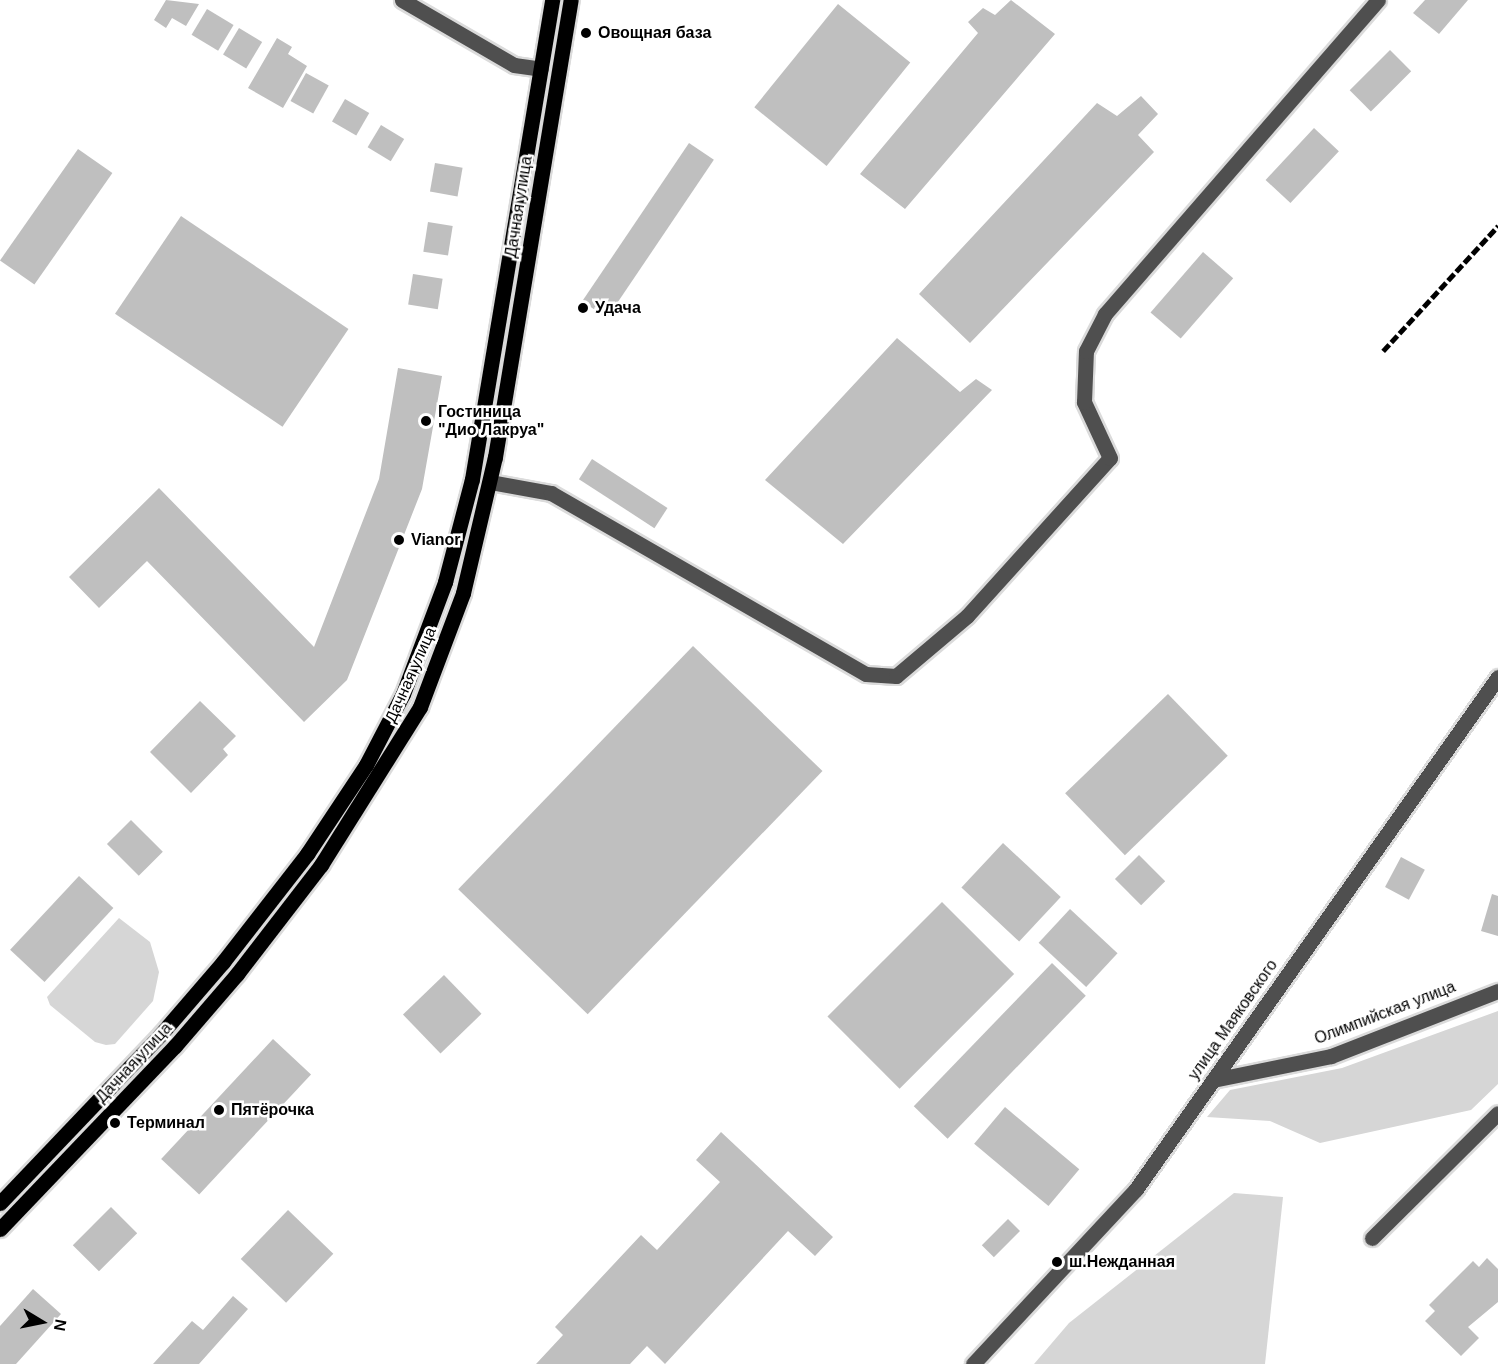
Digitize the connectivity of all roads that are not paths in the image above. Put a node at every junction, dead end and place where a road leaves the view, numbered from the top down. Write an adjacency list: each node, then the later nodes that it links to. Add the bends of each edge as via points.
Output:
1 (402, 0): 5 (street, via 514,65)
2 (552, 0): 5 (main road, Дачная улица)
3 (571, 0): 6 (main road, Дачная улица)
4 (1378, 0): 8 (street, via 1105,314 1086,351 1084,402 1110,458 967,615 896,676 866,674 551,493)
5 (541, 69): 6 (main road); 7 (main road, Дачная улица)
6 (559, 72): 8 (main road, Дачная улица)
7 (472, 478): 8 (main road); 10 (main road, Дачная улица, via 445,582 403,694 366,765 307,855)
8 (490, 482): 11 (main road, Дачная улица, via 463,593 420,707 321,865)
9 (1498, 677): 14 (street, улица Маяковского)
10 (223, 962): 11 (main road); 13 (main road, Дачная улица)
11 (237, 974): 15 (main road, Дачная улица)
12 (1498, 991): 14 (street, Олимпийская улица, via 1331,1056)
13 (118, 1079): 15 (main road); 17 (main road, Дачная улица)
14 (1213, 1080): 22 (street, улица Маяковского, via 1136,1189)
15 (132, 1092): 19 (main road, Дачная улица)
16 (1498, 1113): 21 (street)
17 (12, 1190): 18 (main road, Дачная улица); 19 (main road)
18 (0, 1203)
19 (26, 1203): 20 (main road, Дачная улица)
20 (0, 1229)
21 (1372, 1238)
22 (973, 1364)

